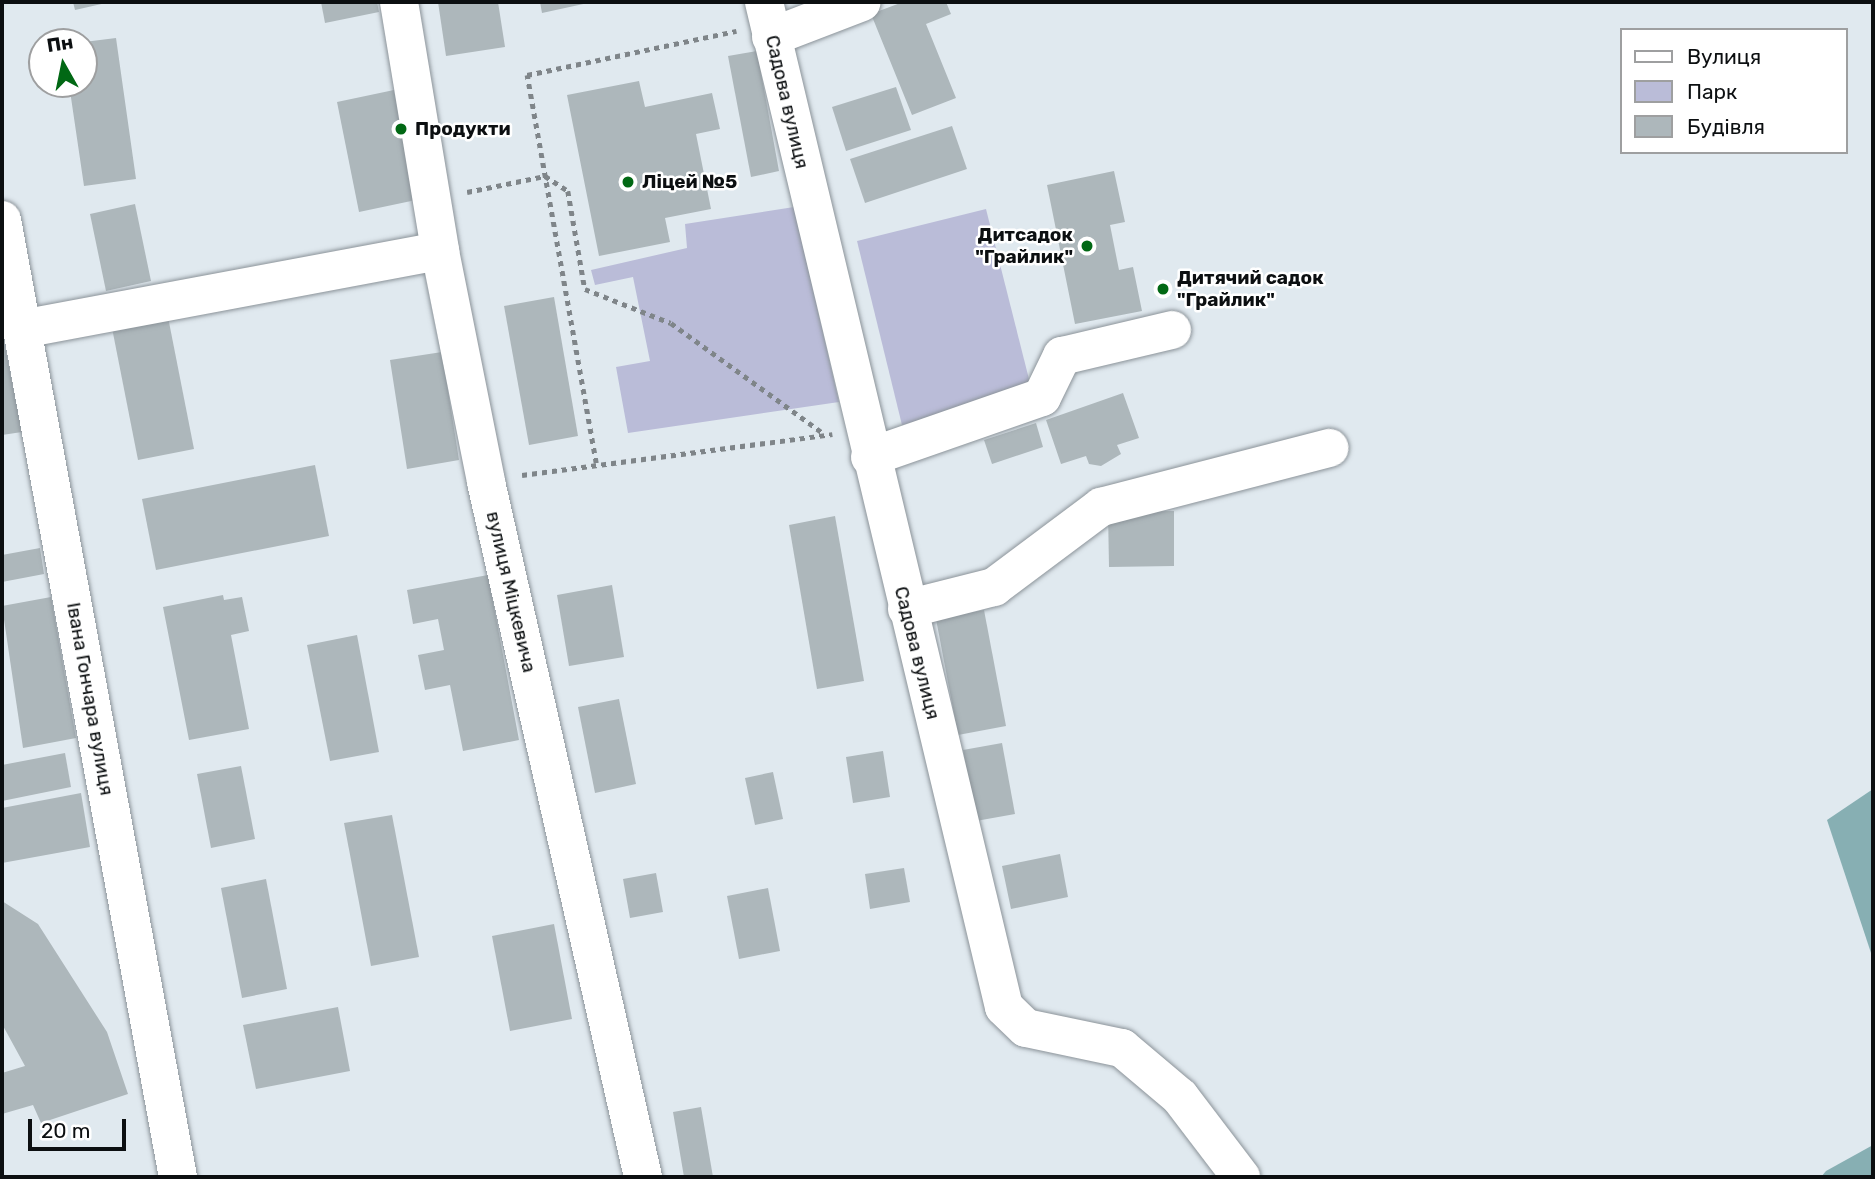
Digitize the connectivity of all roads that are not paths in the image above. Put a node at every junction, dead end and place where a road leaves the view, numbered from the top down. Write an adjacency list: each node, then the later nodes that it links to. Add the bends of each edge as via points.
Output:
1 (399, 2): 5 (street, вулиця Міцкевича)
2 (862, 2): 3 (street)
3 (768, 21): 8 (street, Садова вулиця)
4 (2, 220): 6 (street, Івана Гончара вулиця)
5 (440, 251): 6 (street); 12 (street, вулиця Міцкевича, via 486,482)
6 (22, 330): 11 (street, Івана Гончара вулиця)
7 (1172, 330): 8 (street, via 1062,356 1042,397)
8 (867, 447): 10 (street, Садова вулиця)
9 (1329, 448): 10 (street, via 1101,507 994,587)
10 (906, 608): 13 (street, Садова вулиця, via 1004,1007 1026,1028 1122,1048 1180,1097)
11 (178, 1177)
12 (643, 1177)
13 (1241, 1177)

